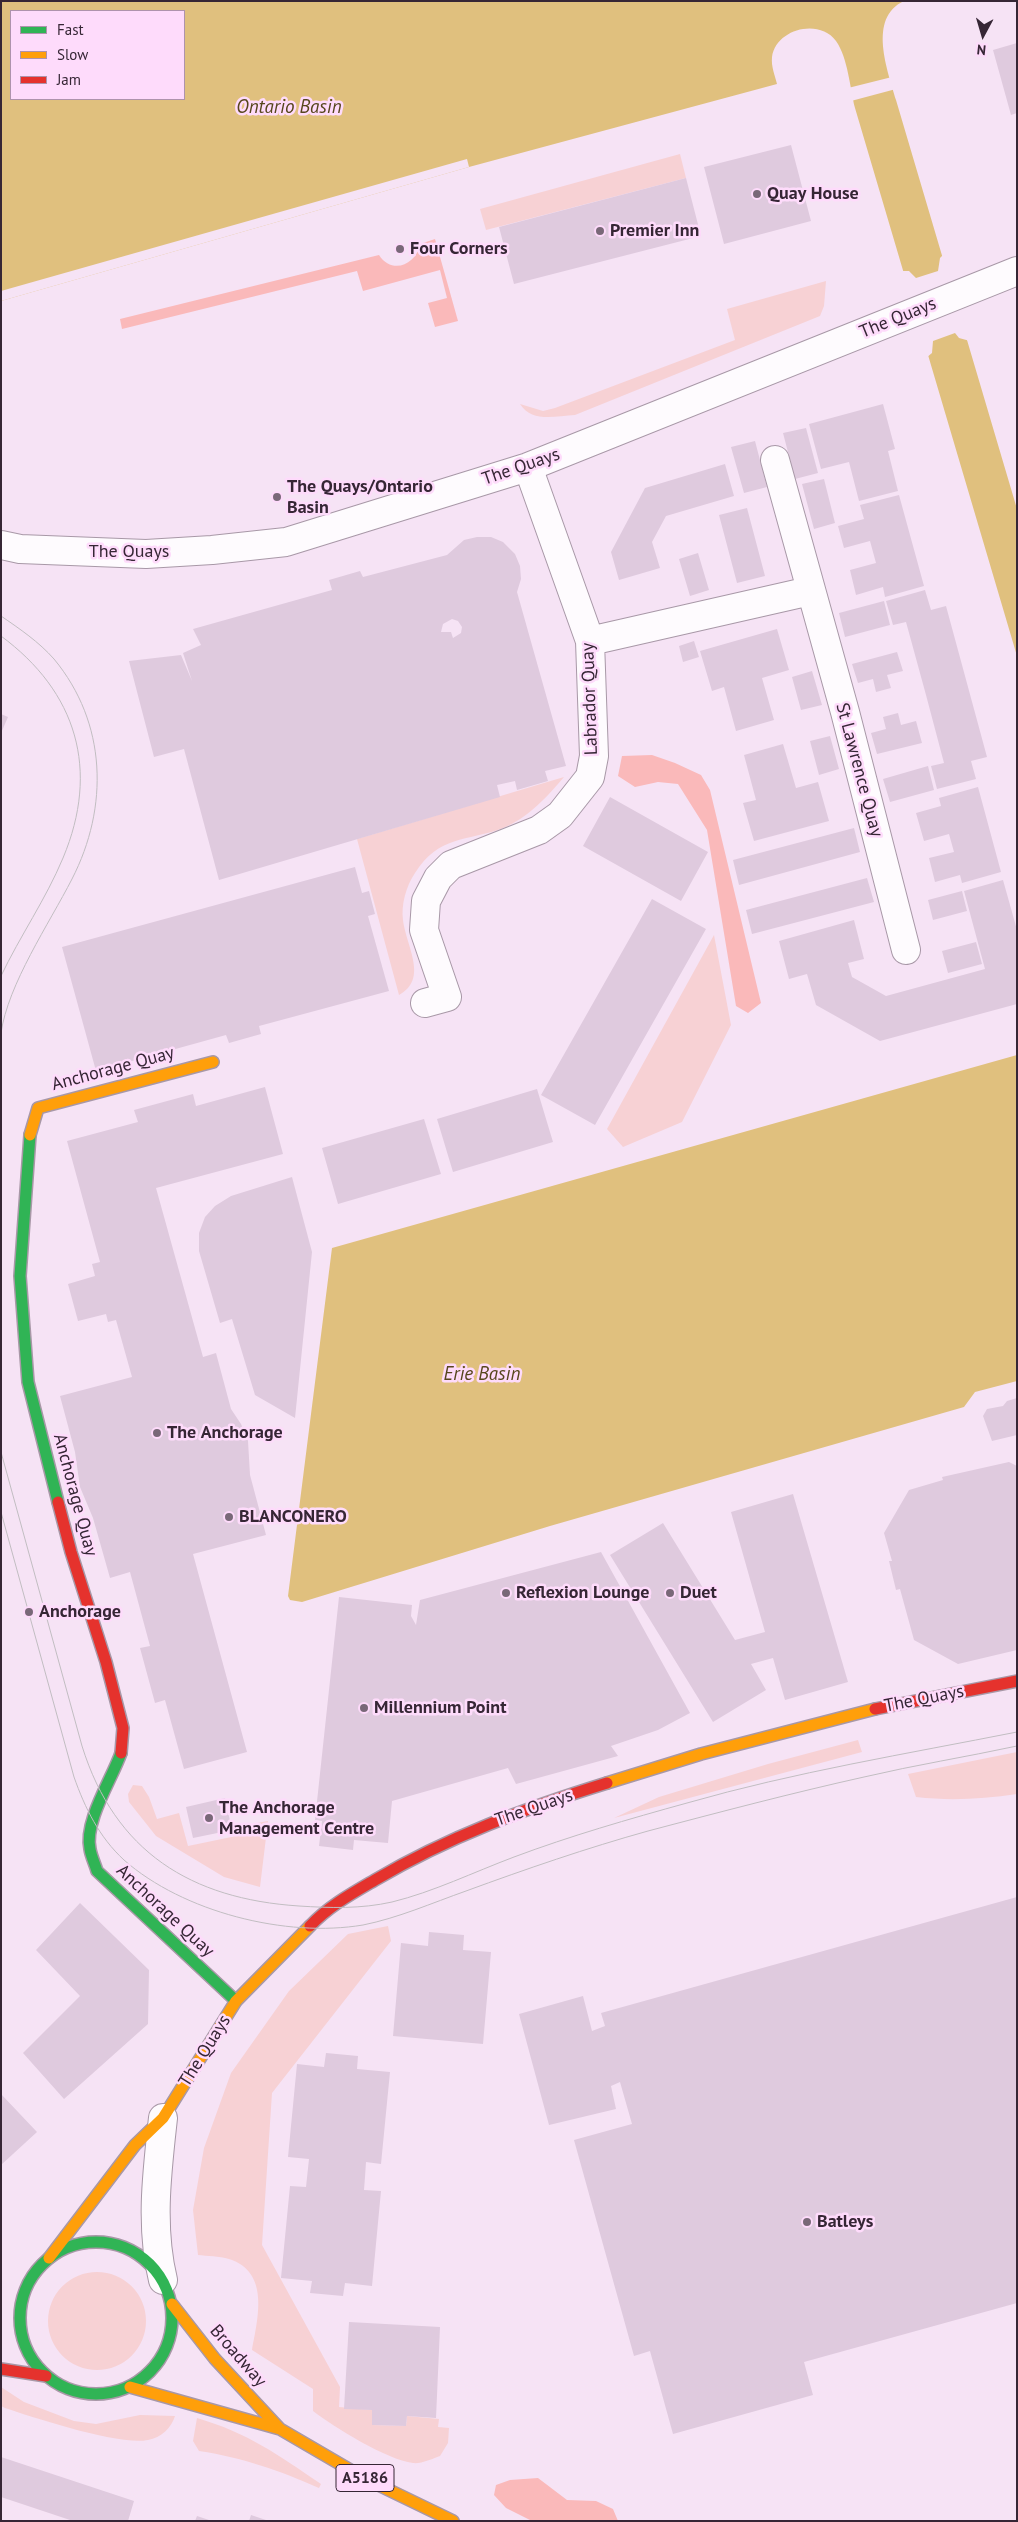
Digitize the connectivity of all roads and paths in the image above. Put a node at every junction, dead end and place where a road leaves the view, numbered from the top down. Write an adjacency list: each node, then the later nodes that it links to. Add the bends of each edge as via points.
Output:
1 (1008, 275): 3 (street, The Quays)
2 (775, 460): 5 (street, St Lawrence Quay)
3 (528, 468): 4 (street, The Quays, via 286,542 146,554 30,550); 6 (street, Labrador Quay)
4 (1, 545)
5 (810, 591): 6 (street); 7 (street, St Lawrence Quay, via 845,712)
6 (590, 641): 8 (street, Labrador Quay, via 595,734 590,777 560,815 539,830 451,865 438,878 426,902 424,930)
7 (906, 950)
8 (436, 1000)
9 (213, 1062): 11 (street, Anchorage Quay, via 38,1108 28,1141 20,1276 28,1382 71,1552 123,1728 121,1754 101,1794 89,1847 97,1871)
10 (1017, 1681): 11 (street, The Quays, via 866,1711 701,1754 533,1806 464,1833 400,1865 327,1908)
11 (236, 2001): 12 (street, The Quays)
12 (162, 2118): 13 (street, The Quays, via 135,2145); 16 (street, The Quays, via 156,2181 156,2253)
13 (49, 2258): 14 (street, A5186, via 36,2270); 16 (street, A5186, via 64,2248 83,2243 120,2245 152,2265)
14 (28, 2284): 15 (street); 18 (street, A5186, via 21,2303 23,2343 32,2361)
15 (10, 2291)
16 (167, 2292): 19 (street, A5186, via 173,2328 165,2352 151,2372); 20 (street, Broadway / A5186, via 215,2359)
17 (1, 2369): 18 (street, A5186)
18 (46, 2376): 19 (street, A5186, via 64,2388 86,2394 109,2394)
19 (130, 2387): 20 (street, Broadway / A5186)
20 (280, 2429): 21 (street, Broadway / A5186, via 364,2478)
21 (453, 2521)

